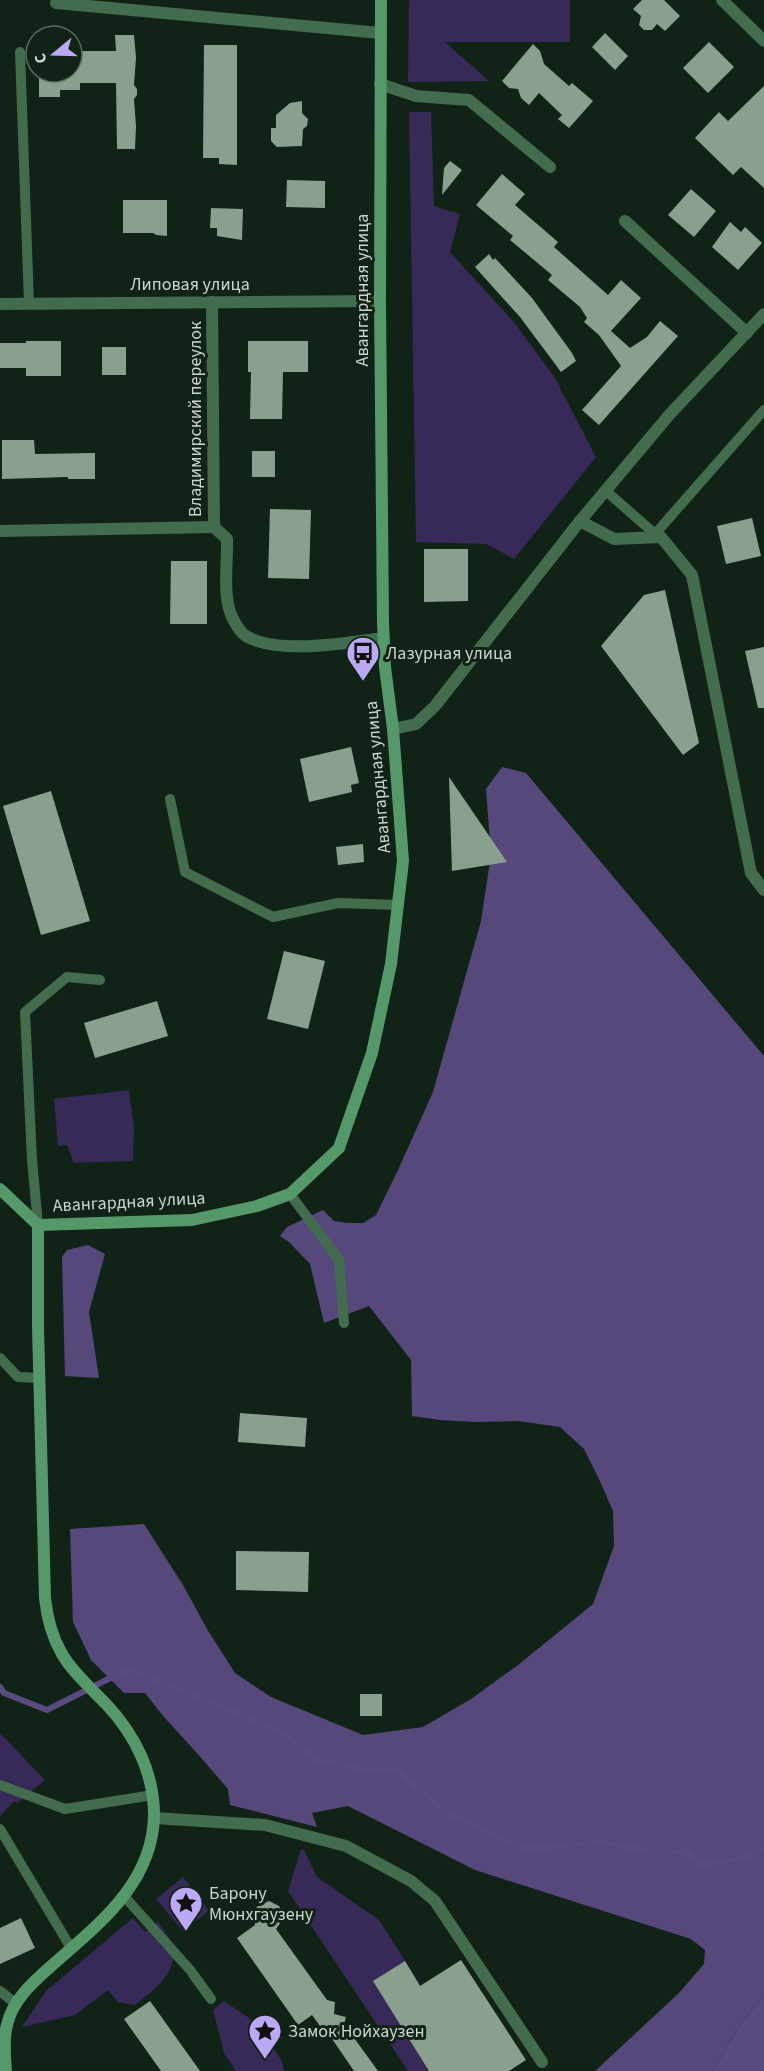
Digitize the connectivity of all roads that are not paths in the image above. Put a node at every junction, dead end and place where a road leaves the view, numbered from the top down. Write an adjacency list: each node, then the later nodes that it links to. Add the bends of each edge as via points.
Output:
1 (381, 0): 4 (main road, Авангардная улица)
2 (722, 0): 5 (street)
3 (56, 3): 4 (street)
4 (380, 33): 7 (main road, Авангардная улица)
5 (764, 41)
6 (20, 52): 12 (lane)
7 (380, 84): 8 (street, via 416,96 470,100); 10 (main road, Авангардная улица)
8 (550, 167)
9 (626, 221): 15 (street)
10 (380, 301): 11 (street, Липовая улица); 21 (main road, Авангардная улица)
11 (213, 302): 12 (street, Липовая улица); 19 (street, Владимирский переулок)
12 (29, 303): 13 (street, Липовая улица)
13 (0, 304)
14 (764, 314): 15 (street)
15 (747, 333): 17 (street, via 670,414)
16 (764, 410): 17 (lane, via 655,534)
17 (606, 491): 18 (street)
18 (580, 521): 22 (street, via 435,706 416,724); 24 (street, via 614,539 661,537 692,575 751,873)
19 (214, 527): 20 (street); 21 (street, Владимирский переулок, via 227,539 228,599 232,618 244,635 270,645 333,646)
20 (0, 531)
21 (383, 638): 22 (main road, Авангардная улица)
22 (393, 729): 25 (main road, Авангардная улица, via 403,861)
23 (170, 799): 25 (lane, via 185,872 273,917 338,903)
24 (764, 890)
25 (399, 905): 28 (main road, Авангардная улица, via 372,1053 339,1148)
26 (100, 980): 29 (lane, via 67,976 25,1012)
27 (0, 1189): 29 (main road)
28 (290, 1194): 29 (main road, Авангардная улица, via 257,1206 192,1220); 30 (lane, via 339,1260)
29 (38, 1225): 32 (main road)
30 (344, 1323)
31 (0, 1358): 32 (lane, via 18,1377)
32 (39, 1378): 34 (main road, via 48,1626 62,1655 128,1730 141,1754)
33 (0, 1785): 34 (lane, via 64,1809)
34 (153, 1795): 35 (main road)
35 (154, 1818): 37 (main road, via 145,1862); 42 (street, via 265,1825 346,1846 411,1881 435,1901)
36 (0, 1829): 38 (lane)
37 (124, 1896): 38 (main road, via 111,1913); 40 (lane)
38 (71, 1948): 41 (main road, via 28,1987)
39 (0, 1991): 41 (lane)
40 (211, 1999)
41 (16, 2004): 43 (main road, via 7,2025)
42 (542, 2062)
43 (4, 2063)

